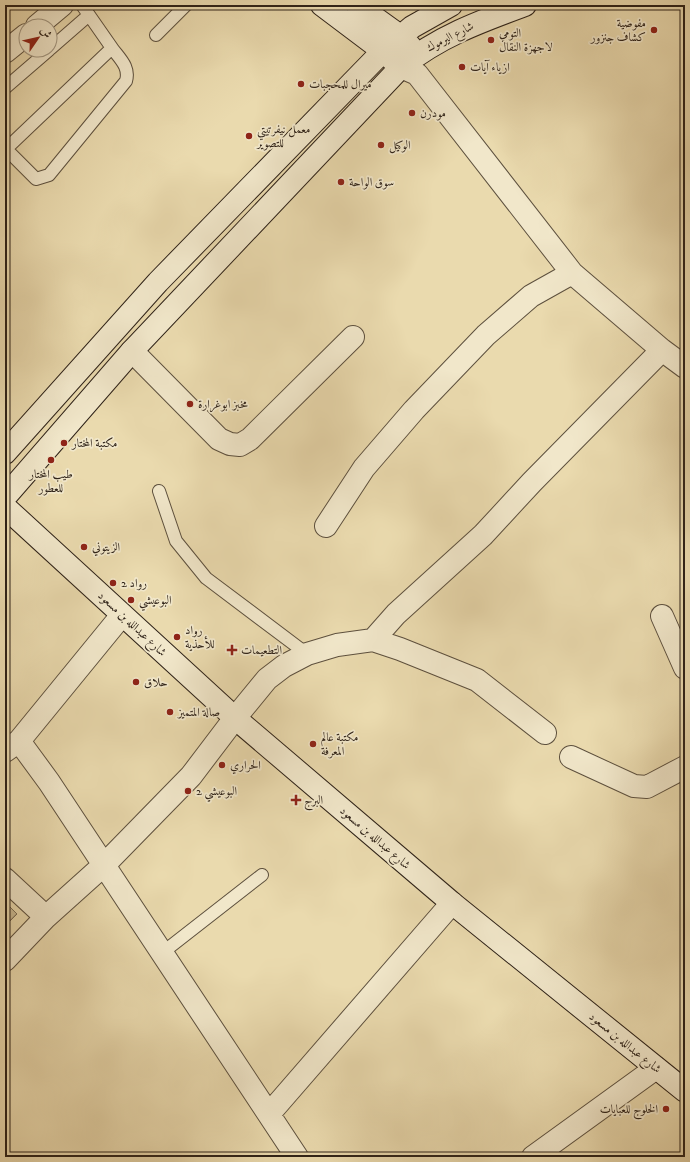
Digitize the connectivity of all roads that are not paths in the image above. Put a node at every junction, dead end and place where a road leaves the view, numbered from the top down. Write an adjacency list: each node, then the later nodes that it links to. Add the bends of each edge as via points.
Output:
1 (62, 5): 8 (street)
2 (186, 5): 9 (lane)
3 (322, 5): 14 (street)
4 (357, 5): 10 (street)
5 (450, 5): 10 (street)
6 (525, 5): 17 (street, شارع اليرموك, via 450,35)
7 (86, 10): 11 (lane); 13 (lane)
8 (47, 18)
9 (156, 36)
10 (400, 36): 14 (street); 17 (street)
11 (58, 40)
12 (18, 41): 15 (street)
13 (112, 48): 19 (lane); 19 (lane, via 126,67 126,81 49,175 36,179)
14 (383, 51): 17 (street); 25 (street, via 158,282)
15 (5, 52)
16 (39, 58): 18 (lane)
17 (412, 65): 20 (street); 23 (street, شارع اليرموك)
18 (5, 88)
19 (6, 148)
20 (572, 273): 22 (street); 29 (street, via 531,296 486,335 414,410 364,468)
21 (353, 337): 23 (street, via 250,439 240,445 230,444 219,438)
22 (662, 350): 24 (street); 32 (street, via 532,482 483,536 396,614)
23 (132, 351): 27 (street, شارع اليرموك)
24 (685, 367)
25 (5, 453)
26 (159, 491): 33 (lane, via 176,541 206,578)
27 (5, 497)
28 (5, 507): 30 (street, شارع عبدالله بن مسعود)
29 (326, 526)
30 (122, 615): 35 (street, شارع عبدالله بن مسعود); 37 (street)
31 (662, 616): 34 (street)
32 (373, 640): 33 (street, via 336,645); 36 (street, via 400,648 477,680)
33 (307, 654): 35 (street, via 284,666 267,679)
34 (685, 668)
35 (235, 718): 40 (street, via 191,776); 43 (street, شارع عبدالله بن مسعود)
36 (546, 733)
37 (12, 746): 40 (street)
38 (571, 757): 39 (street, via 634,786 647,787)
39 (685, 768)
40 (105, 864): 44 (street); 45 (street)
41 (262, 875): 45 (lane)
42 (5, 879): 44 (street)
43 (452, 903): 47 (street, شارع عبدالله بن مسعود); 49 (street)
44 (46, 917): 46 (street)
45 (162, 953): 49 (street)
46 (5, 960)
47 (656, 1068): 48 (street, شارع عبدالله بن مسعود); 51 (street)
48 (685, 1091)
49 (269, 1114): 50 (street)
50 (297, 1157)
51 (534, 1157)

